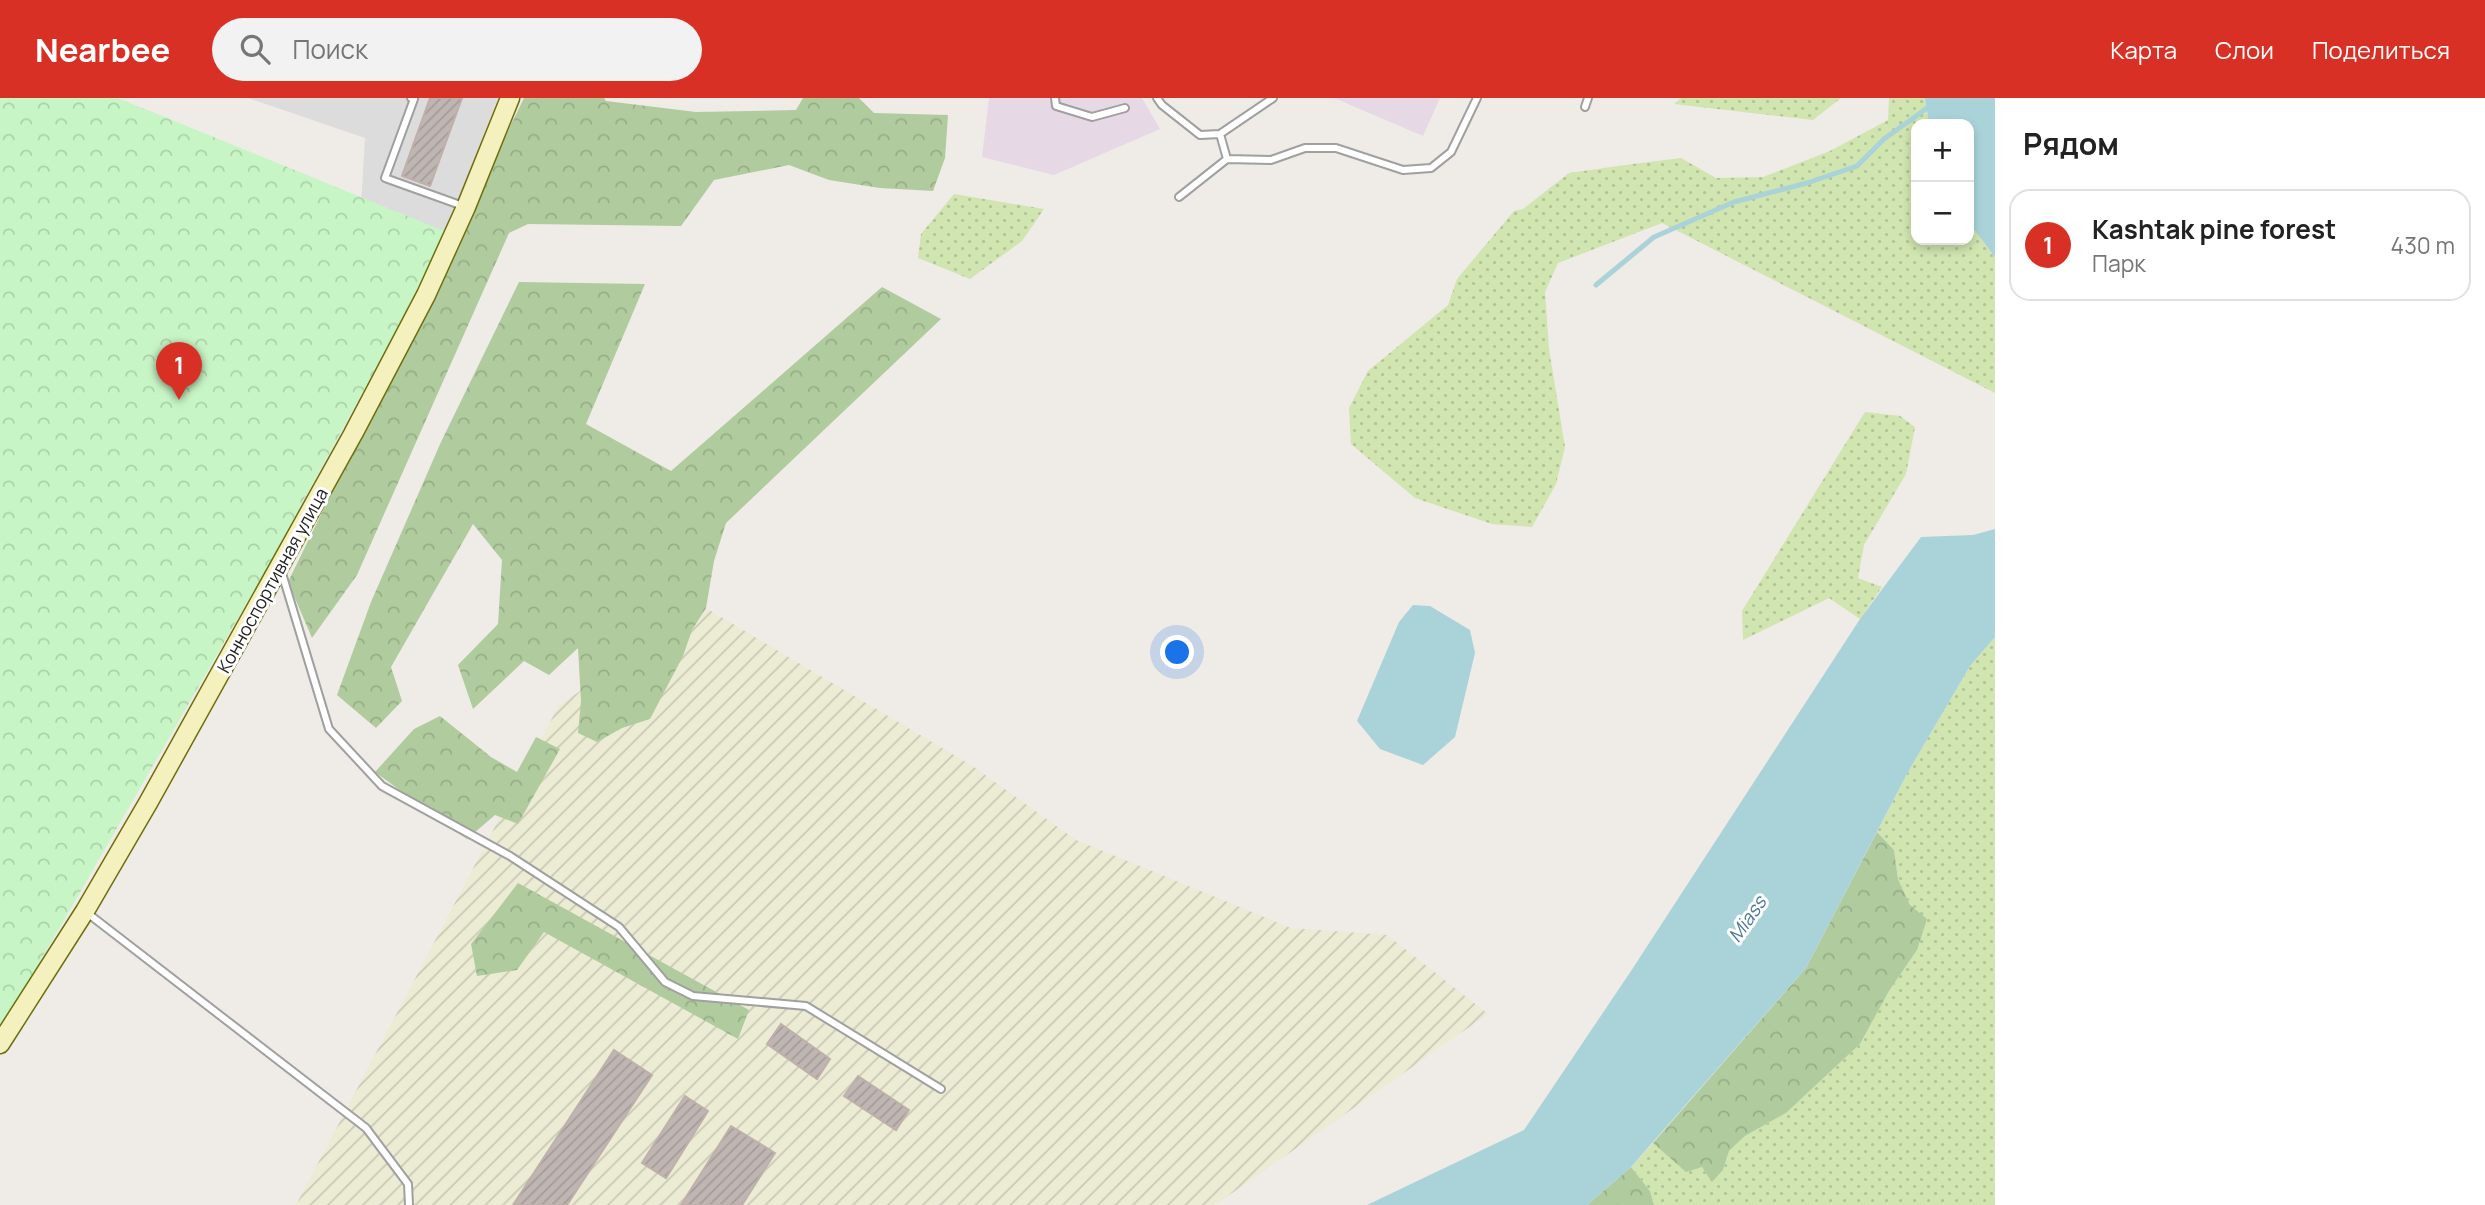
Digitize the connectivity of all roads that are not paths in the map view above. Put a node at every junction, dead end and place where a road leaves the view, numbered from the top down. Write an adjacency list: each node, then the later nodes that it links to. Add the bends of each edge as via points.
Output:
1 (411, 98): 13 (lane, via 385,178)
2 (510, 98): 13 (main road, Конноспортивная улица)
3 (1055, 98): 9 (lane, via 1056,106 1093,117)
4 (1157, 98): 10 (lane, via 1200,135)
5 (1273, 98): 10 (lane)
6 (1477, 98): 11 (lane, via 1451,152 1431,168 1403,170 1336,148 1305,148 1271,160)
7 (1588, 98): 8 (lane)
8 (1585, 107)
9 (1125, 108)
10 (1220, 134): 11 (lane)
11 (1227, 159): 12 (lane)
12 (1179, 197)
13 (467, 207): 14 (main road, Конноспортивная улица, via 426,295)
14 (280, 565): 15 (main road, Конноспортивная улица); 17 (lane, via 329,729 382,786 510,856 619,927 665,982 693,996 806,1006)
15 (85, 911): 16 (main road, Конноспортивная улица); 18 (lane, via 366,1128 408,1184)
16 (0, 1044)
17 (941, 1089)
18 (409, 1205)

